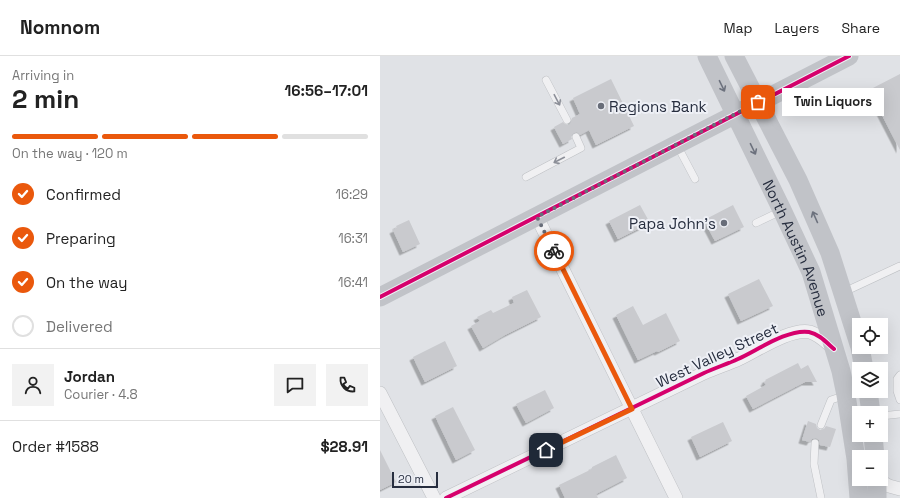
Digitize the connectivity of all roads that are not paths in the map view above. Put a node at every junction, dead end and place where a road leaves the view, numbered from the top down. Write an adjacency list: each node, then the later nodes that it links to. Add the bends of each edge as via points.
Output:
1 (707, 56): 6 (main road, North Austin Avenue, one-way to 6)
2 (734, 56): 5 (main road, North Austin Avenue)
3 (849, 56): 5 (main road)
4 (546, 80): 7 (lane, one-way to 7)
5 (758, 102): 6 (main road); 16 (main road, North Austin Avenue, one-way to 5, via 830,253 801,186)
6 (736, 114): 9 (main road); 12 (main road, North Austin Avenue, one-way to 12)
7 (567, 120)
8 (576, 137): 10 (lane, one-way to 10, via 581,148)
9 (676, 145): 11 (lane); 13 (main road)
10 (526, 177)
11 (695, 179)
12 (782, 210): 14 (lane); 19 (main road, North Austin Avenue, via 810,272)
13 (537, 217): 17 (main road); 24 (street)
14 (756, 223)
15 (900, 266): 16 (lane)
16 (843, 292): 18 (main road, North Austin Avenue)
17 (380, 297)
18 (852, 321)
19 (834, 349): 22 (main road, North Austin Avenue); 24 (street, West Valley Street, via 810,332 787,335)
20 (900, 374): 23 (lane, via 897,378 897,391)
21 (380, 393): 32 (street)
22 (846, 395): 27 (lane, via 830,400); 36 (main road, North Austin Avenue)
23 (900, 400)
24 (632, 409): 33 (street, West Valley Street); 34 (street)
25 (900, 414): 26 (lane)
26 (888, 415)
27 (822, 425)
28 (815, 443): 35 (lane, via 814,464)
29 (877, 486): 37 (main road)
30 (888, 486): 31 (street)
31 (900, 489)
32 (434, 498)
33 (446, 498)
34 (676, 498)
35 (821, 498)
36 (859, 498)
37 (877, 498)

